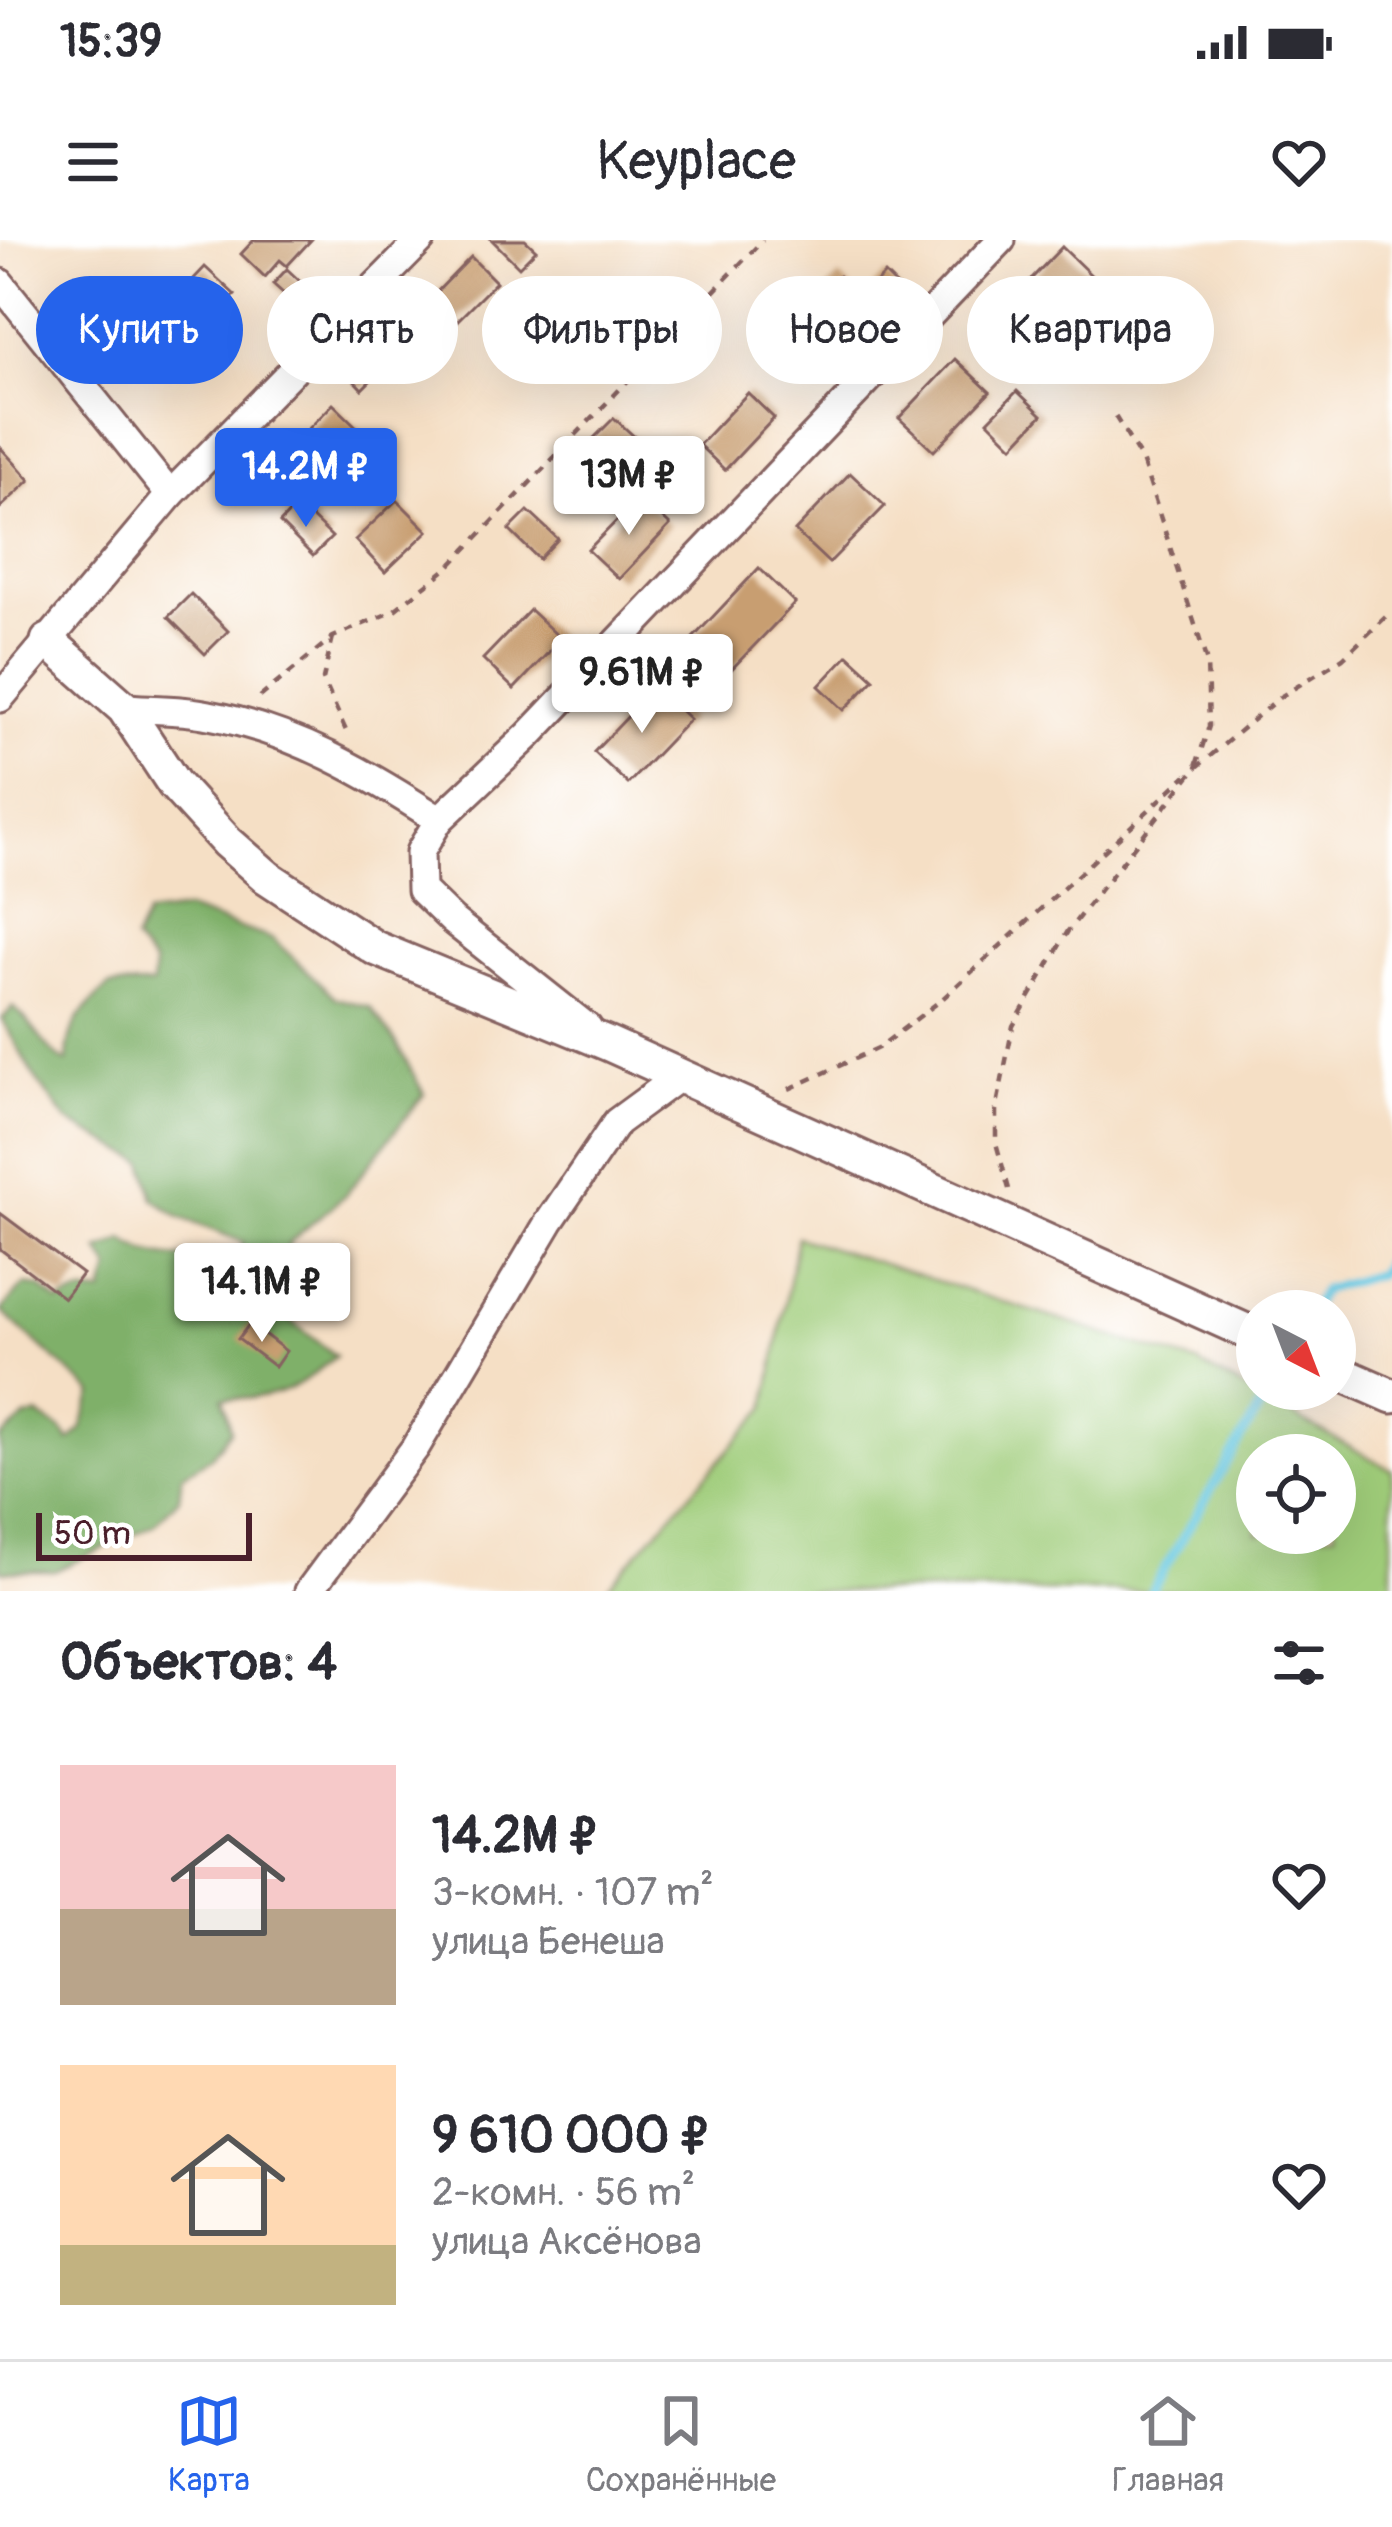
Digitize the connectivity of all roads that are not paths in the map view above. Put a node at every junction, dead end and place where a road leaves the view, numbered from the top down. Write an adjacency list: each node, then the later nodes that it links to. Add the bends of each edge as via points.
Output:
1 (421, 240): 4 (street)
2 (1001, 240): 8 (street)
3 (0, 283): 4 (street)
4 (170, 495): 5 (street)
5 (47, 641): 6 (street); 7 (street)
6 (0, 698)
7 (124, 708): 8 (street, via 207,714 311,748); 9 (street, via 174,784 267,877 375,948)
8 (439, 820): 9 (street, via 420,852 421,890)
9 (609, 1045): 10 (street)
10 (677, 1078): 11 (street); 14 (street, via 617,1122 415,1448)
11 (1236, 1327)
12 (1356, 1380): 13 (street)
13 (1392, 1396)
14 (309, 1591)

